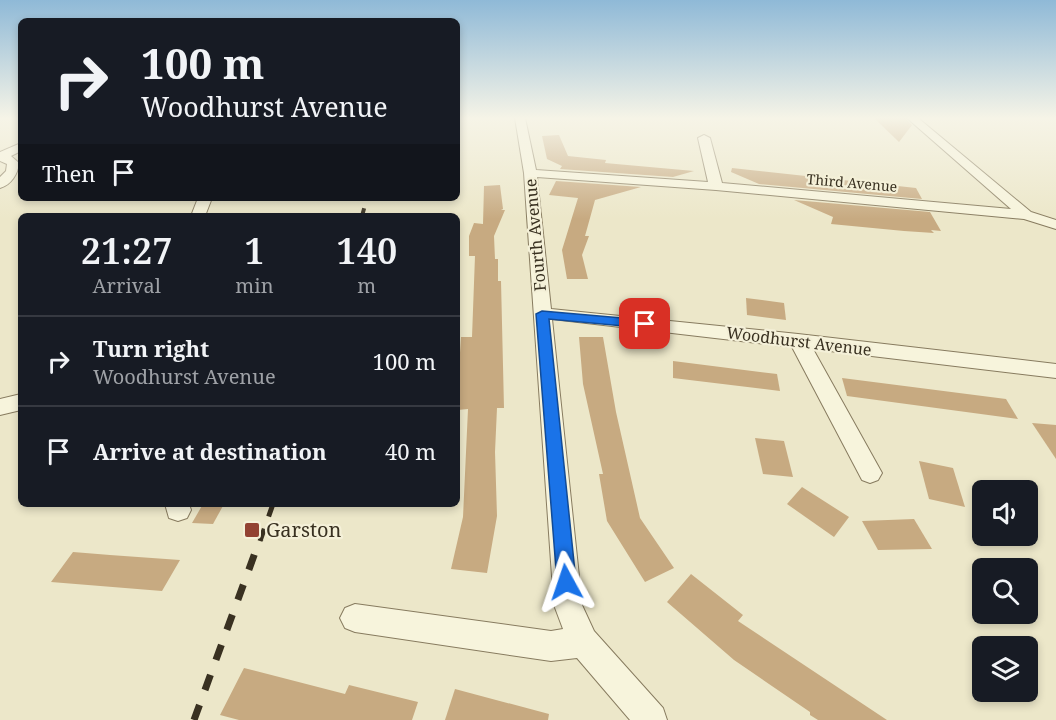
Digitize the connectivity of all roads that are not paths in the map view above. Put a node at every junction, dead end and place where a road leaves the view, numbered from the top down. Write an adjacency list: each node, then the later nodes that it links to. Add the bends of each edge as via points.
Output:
1 (526, 152): 6 (street, Fourth Avenue)
2 (707, 152): 8 (street)
3 (952, 152): 9 (street)
4 (2, 157): 5 (street)
5 (16, 171): 7 (street)
6 (530, 173): 8 (street, Third Avenue); 11 (street, Fourth Avenue)
7 (0, 184)
8 (716, 186): 9 (street, Third Avenue)
9 (1026, 214): 10 (street)
10 (1056, 225)
11 (542, 314): 12 (street, Woodhurst Avenue); 18 (street, Fourth Avenue, via 568,605)
12 (798, 340): 13 (street, Woodhurst Avenue); 16 (street)
13 (1056, 371)
14 (18, 403): 15 (street)
15 (0, 408)
16 (870, 473)
17 (355, 618): 18 (street, via 551,646)
18 (583, 642): 19 (street, Fourth Avenue)
19 (651, 720)

